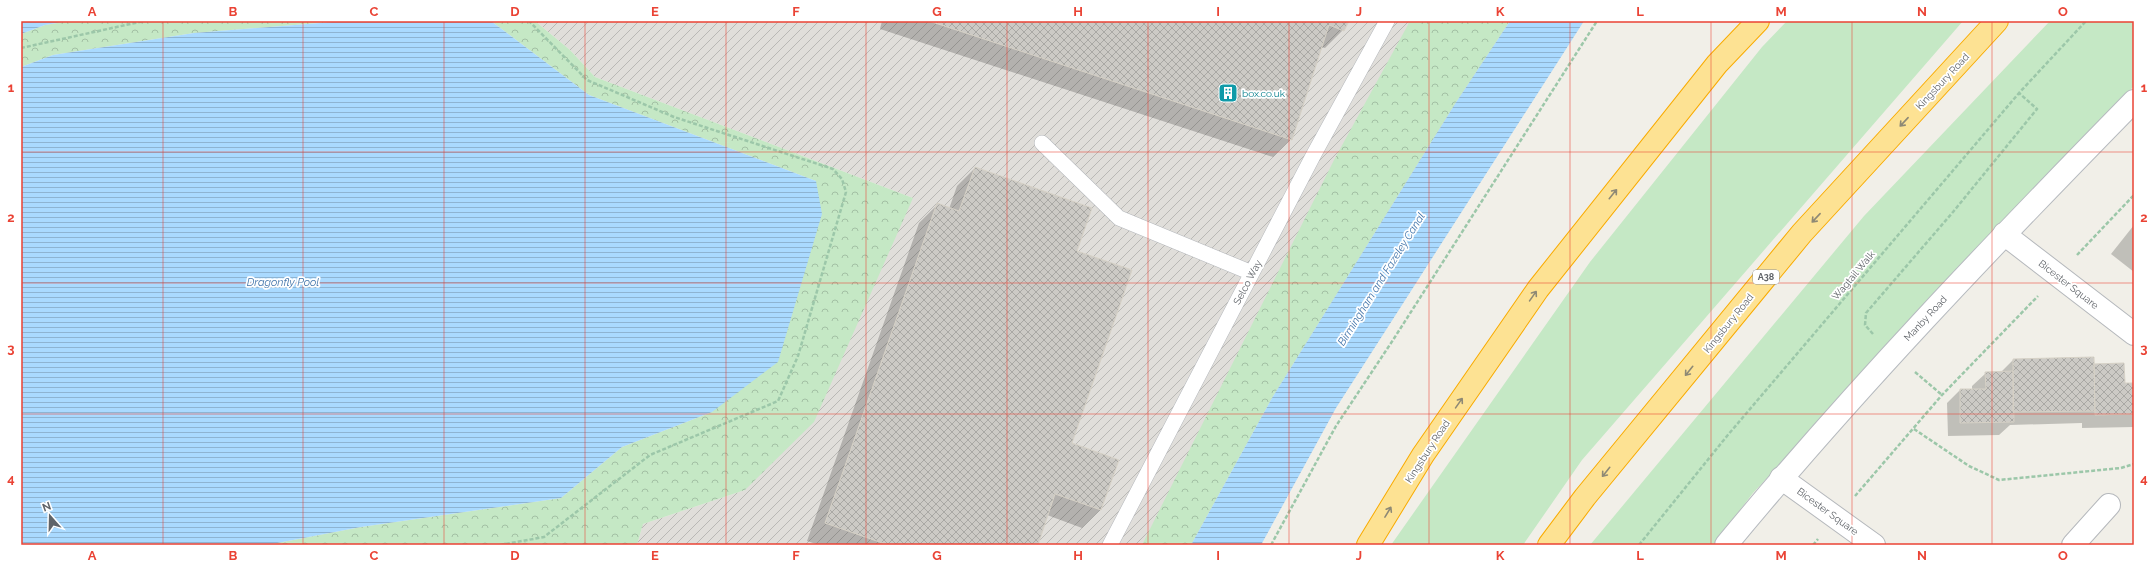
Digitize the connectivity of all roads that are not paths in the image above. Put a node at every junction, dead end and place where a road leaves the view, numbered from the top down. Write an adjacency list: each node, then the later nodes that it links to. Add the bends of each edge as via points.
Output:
1 (1387, 21): 7 (lane, Selco Way)
2 (1758, 21): 12 (highway, Kingsbury Road, one-way to 2, via 1423,455 1538,289 1717,64)
3 (1997, 21): 13 (highway, Kingsbury Road / A38, one-way to 13, via 1802,233 1585,497)
4 (2134, 101): 6 (street, Manby Road)
5 (1042, 144): 7 (lane, via 1119,218)
6 (2004, 234): 8 (street, Bicester Square); 9 (street, Manby Road)
7 (1252, 273): 11 (lane, Selco Way)
8 (2134, 334)
9 (1781, 478): 14 (street, Manby Road); 15 (street, Bicester Square)
10 (2109, 505): 16 (street)
11 (1110, 545)
12 (1368, 545)
13 (1549, 545)
14 (1726, 545)
15 (1874, 545)
16 (2073, 545)

